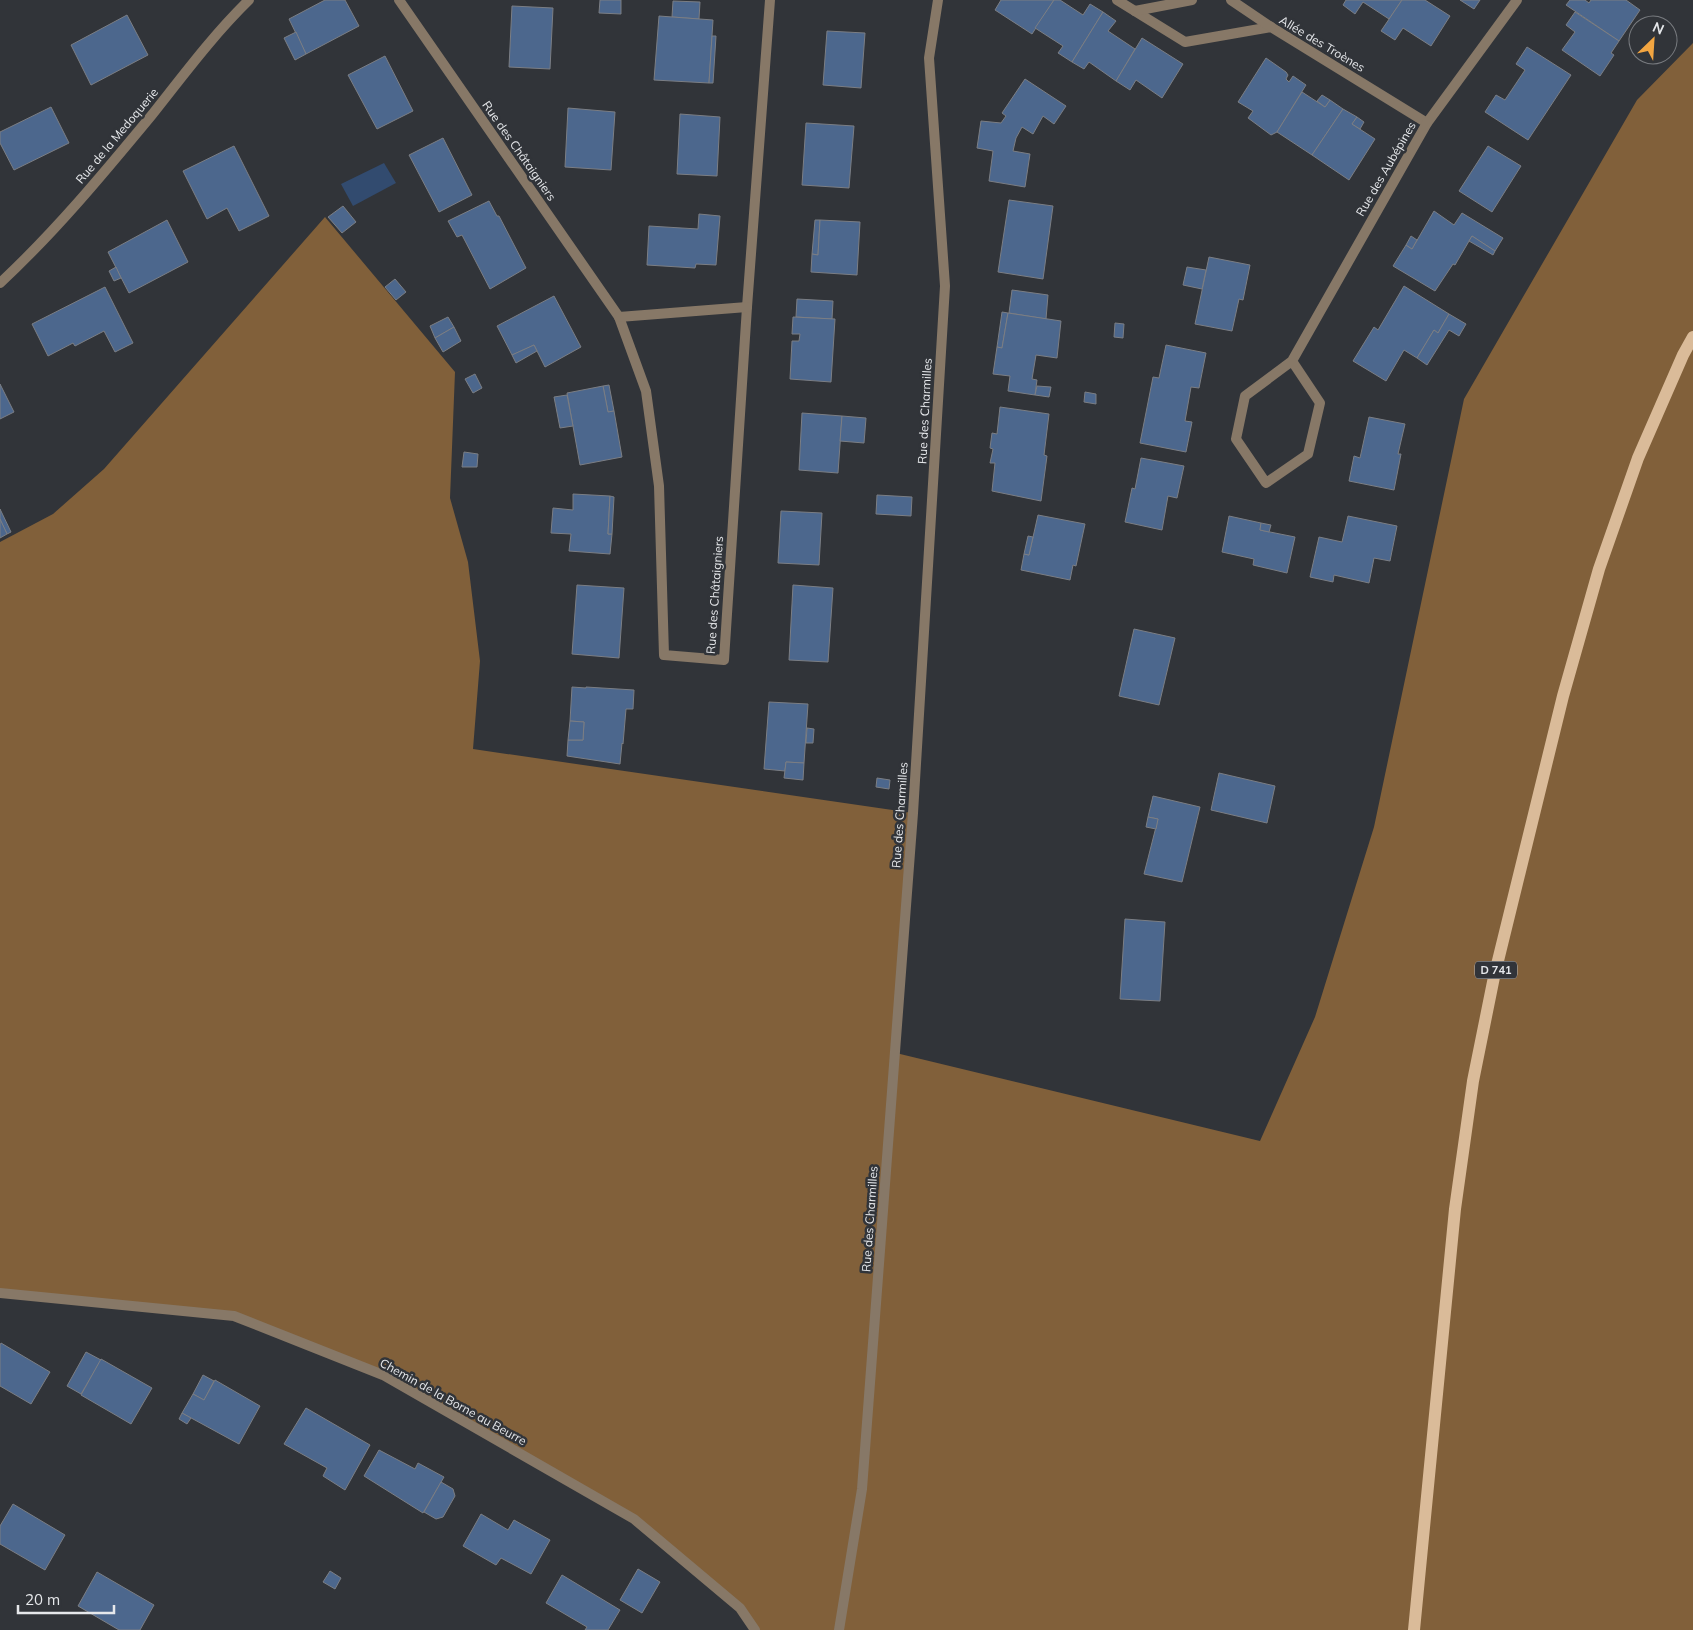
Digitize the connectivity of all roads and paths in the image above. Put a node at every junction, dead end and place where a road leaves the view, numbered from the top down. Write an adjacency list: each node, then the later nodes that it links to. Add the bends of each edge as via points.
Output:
1 (249, 0): 12 (street, Rue de la Medoquerie, via 214,37 103,174)
2 (399, 0): 14 (street, Rue des Châtaigniers)
3 (770, 0): 13 (street, Rue des Châtaigniers)
4 (938, 0): 19 (street, Rue des Charmilles, via 929,58 945,286 914,793 862,1488)
5 (1116, 0): 9 (street, Allée des Troènes)
6 (1192, 0): 9 (street)
7 (1232, 0): 10 (street)
8 (1517, 0): 11 (street, Rue des Aubépines)
9 (1135, 11): 10 (street, Allée des Troènes, via 1185,42)
10 (1271, 27): 11 (street, Allée des Troènes)
11 (1427, 123): 16 (street, Rue des Aubépines)
12 (0, 283)
13 (747, 307): 14 (street); 14 (street, Rue des Châtaigniers, via 724,660 664,655 658,477 646,391)
14 (618, 317)
15 (1693, 336): 20 (main road, D 741, via 1638,458 1599,570 1563,696 1494,977 1473,1081 1456,1209)
16 (1292, 361): 16 (street, Rue des Aubépines, via 1320,403 1308,454 1266,483 1236,439 1245,396)
17 (0, 1293): 18 (street, Chemin de la Borne au Beurre, via 234,1316 383,1375 634,1519 740,1608)
18 (755, 1630)
19 (839, 1630)
20 (1414, 1630)

